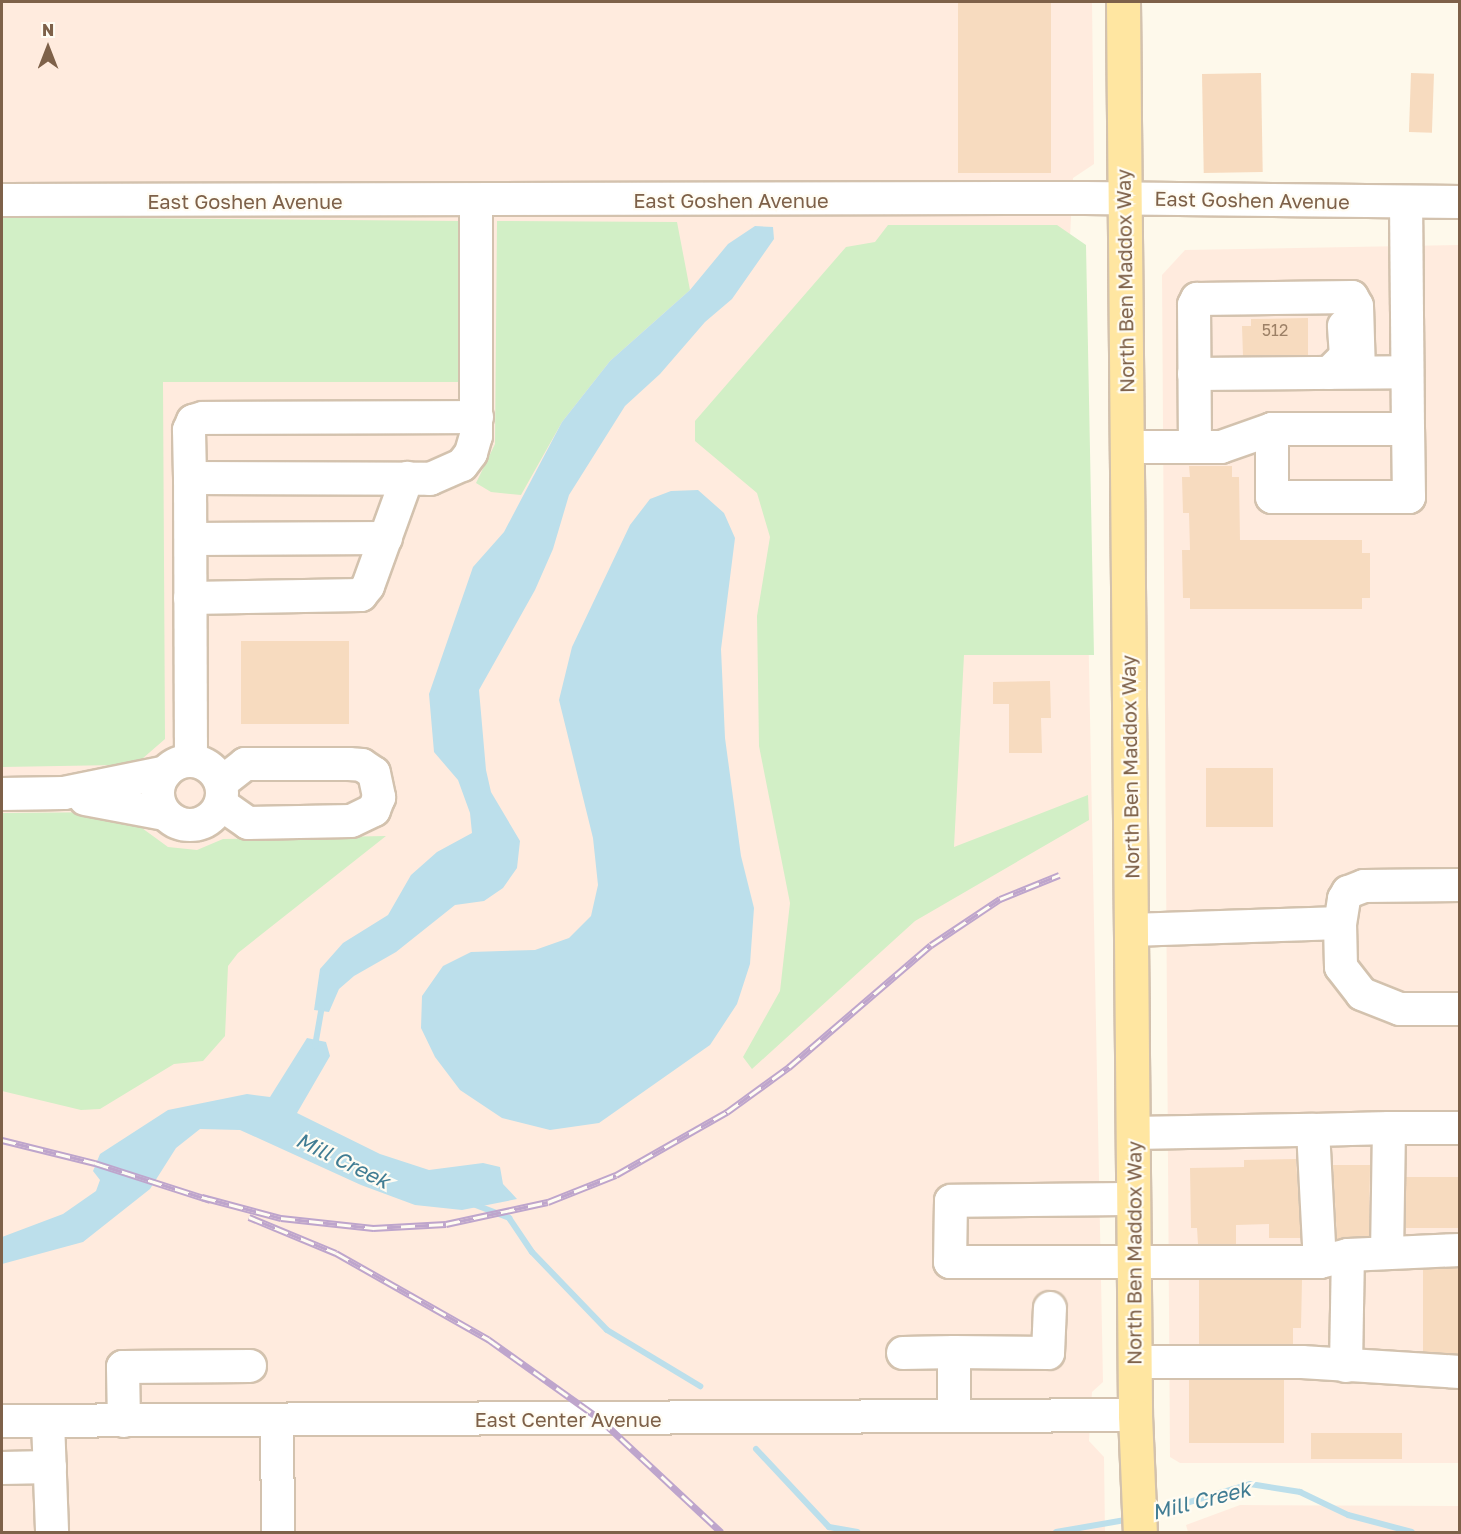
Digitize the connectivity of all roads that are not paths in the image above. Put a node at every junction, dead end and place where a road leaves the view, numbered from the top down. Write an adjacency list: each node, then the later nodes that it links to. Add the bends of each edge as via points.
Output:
1 (1123, 2): 2 (main road, North Ben Maddox Way)
2 (1125, 198): 4 (street, East Goshen Avenue); 5 (street, East Goshen Avenue); 13 (main road, North Ben Maddox Way)
3 (2, 200): 4 (street, East Goshen Avenue)
4 (476, 201): 10 (street)
5 (1406, 202): 6 (street, East Goshen Avenue); 8 (street)
6 (1460, 202)
7 (1344, 372): 8 (street); 9 (street); 9 (street, via 1357,306 1352,297 1205,296 1197,298 1194,305)
8 (1407, 372): 12 (street)
9 (1194, 374): 14 (street)
10 (477, 417): 15 (street, via 203,418 192,421 189,430); 16 (street, via 471,453 462,465 430,479)
11 (1272, 429): 12 (street); 12 (street, via 1272,497 1409,497); 14 (street, via 1221,447)
12 (1408, 429)
13 (1127, 447): 14 (street); 26 (main road, North Ben Maddox Way)
14 (1196, 447)
15 (190, 478): 16 (street); 18 (street)
16 (407, 478): 17 (street)
17 (386, 538): 18 (street); 19 (street, via 361,595)
18 (190, 539): 19 (street)
19 (190, 598): 20 (street)
20 (178, 766): 21 (street); 23 (street, via 158,788); 23 (street, via 210,767 221,793 210,819 201,824 182,825)
21 (64, 793): 22 (street); 23 (street, via 101,804 120,803)
22 (2, 794)
23 (165, 814)
24 (1460, 885): 25 (street, via 1381,884 1356,889 1344,899)
25 (1340, 923): 26 (street); 27 (street, via 1341,967 1362,994 1400,1009)
26 (1132, 930): 31 (main road, North Ben Maddox Way)
27 (1460, 1009)
28 (1389, 1128): 29 (street); 30 (street); 34 (street)
29 (1460, 1128)
30 (1313, 1130): 31 (street); 35 (street)
31 (1133, 1132): 32 (main road, North Ben Maddox Way)
32 (1134, 1199): 36 (main road, North Ben Maddox Way); 36 (street, via 951,1201 950,1262)
33 (1460, 1250): 34 (street)
34 (1388, 1252): 35 (street)
35 (1334, 1258): 36 (street); 42 (street)
36 (1134, 1264): 40 (main road, North Ben Maddox Way)
37 (1050, 1308): 38 (street, via 1048,1353)
38 (954, 1352): 39 (street); 45 (street)
39 (903, 1353)
40 (1135, 1362): 42 (street, via 1302,1362); 44 (main road, North Ben Maddox Way)
41 (250, 1366): 48 (street, via 123,1367)
42 (1346, 1366): 43 (street)
43 (1460, 1372)
44 (1135, 1415): 45 (street, East Center Avenue); 54 (main road, North Ben Maddox Way)
45 (954, 1416): 49 (street, East Center Avenue)
46 (2, 1421): 47 (street, East Center Avenue)
47 (48, 1421): 48 (street, East Center Avenue); 50 (street)
48 (124, 1421): 49 (street, East Center Avenue)
49 (277, 1421): 53 (street)
50 (50, 1467): 51 (street); 52 (street)
51 (2, 1468)
52 (52, 1533)
53 (278, 1533)
54 (1140, 1533)

